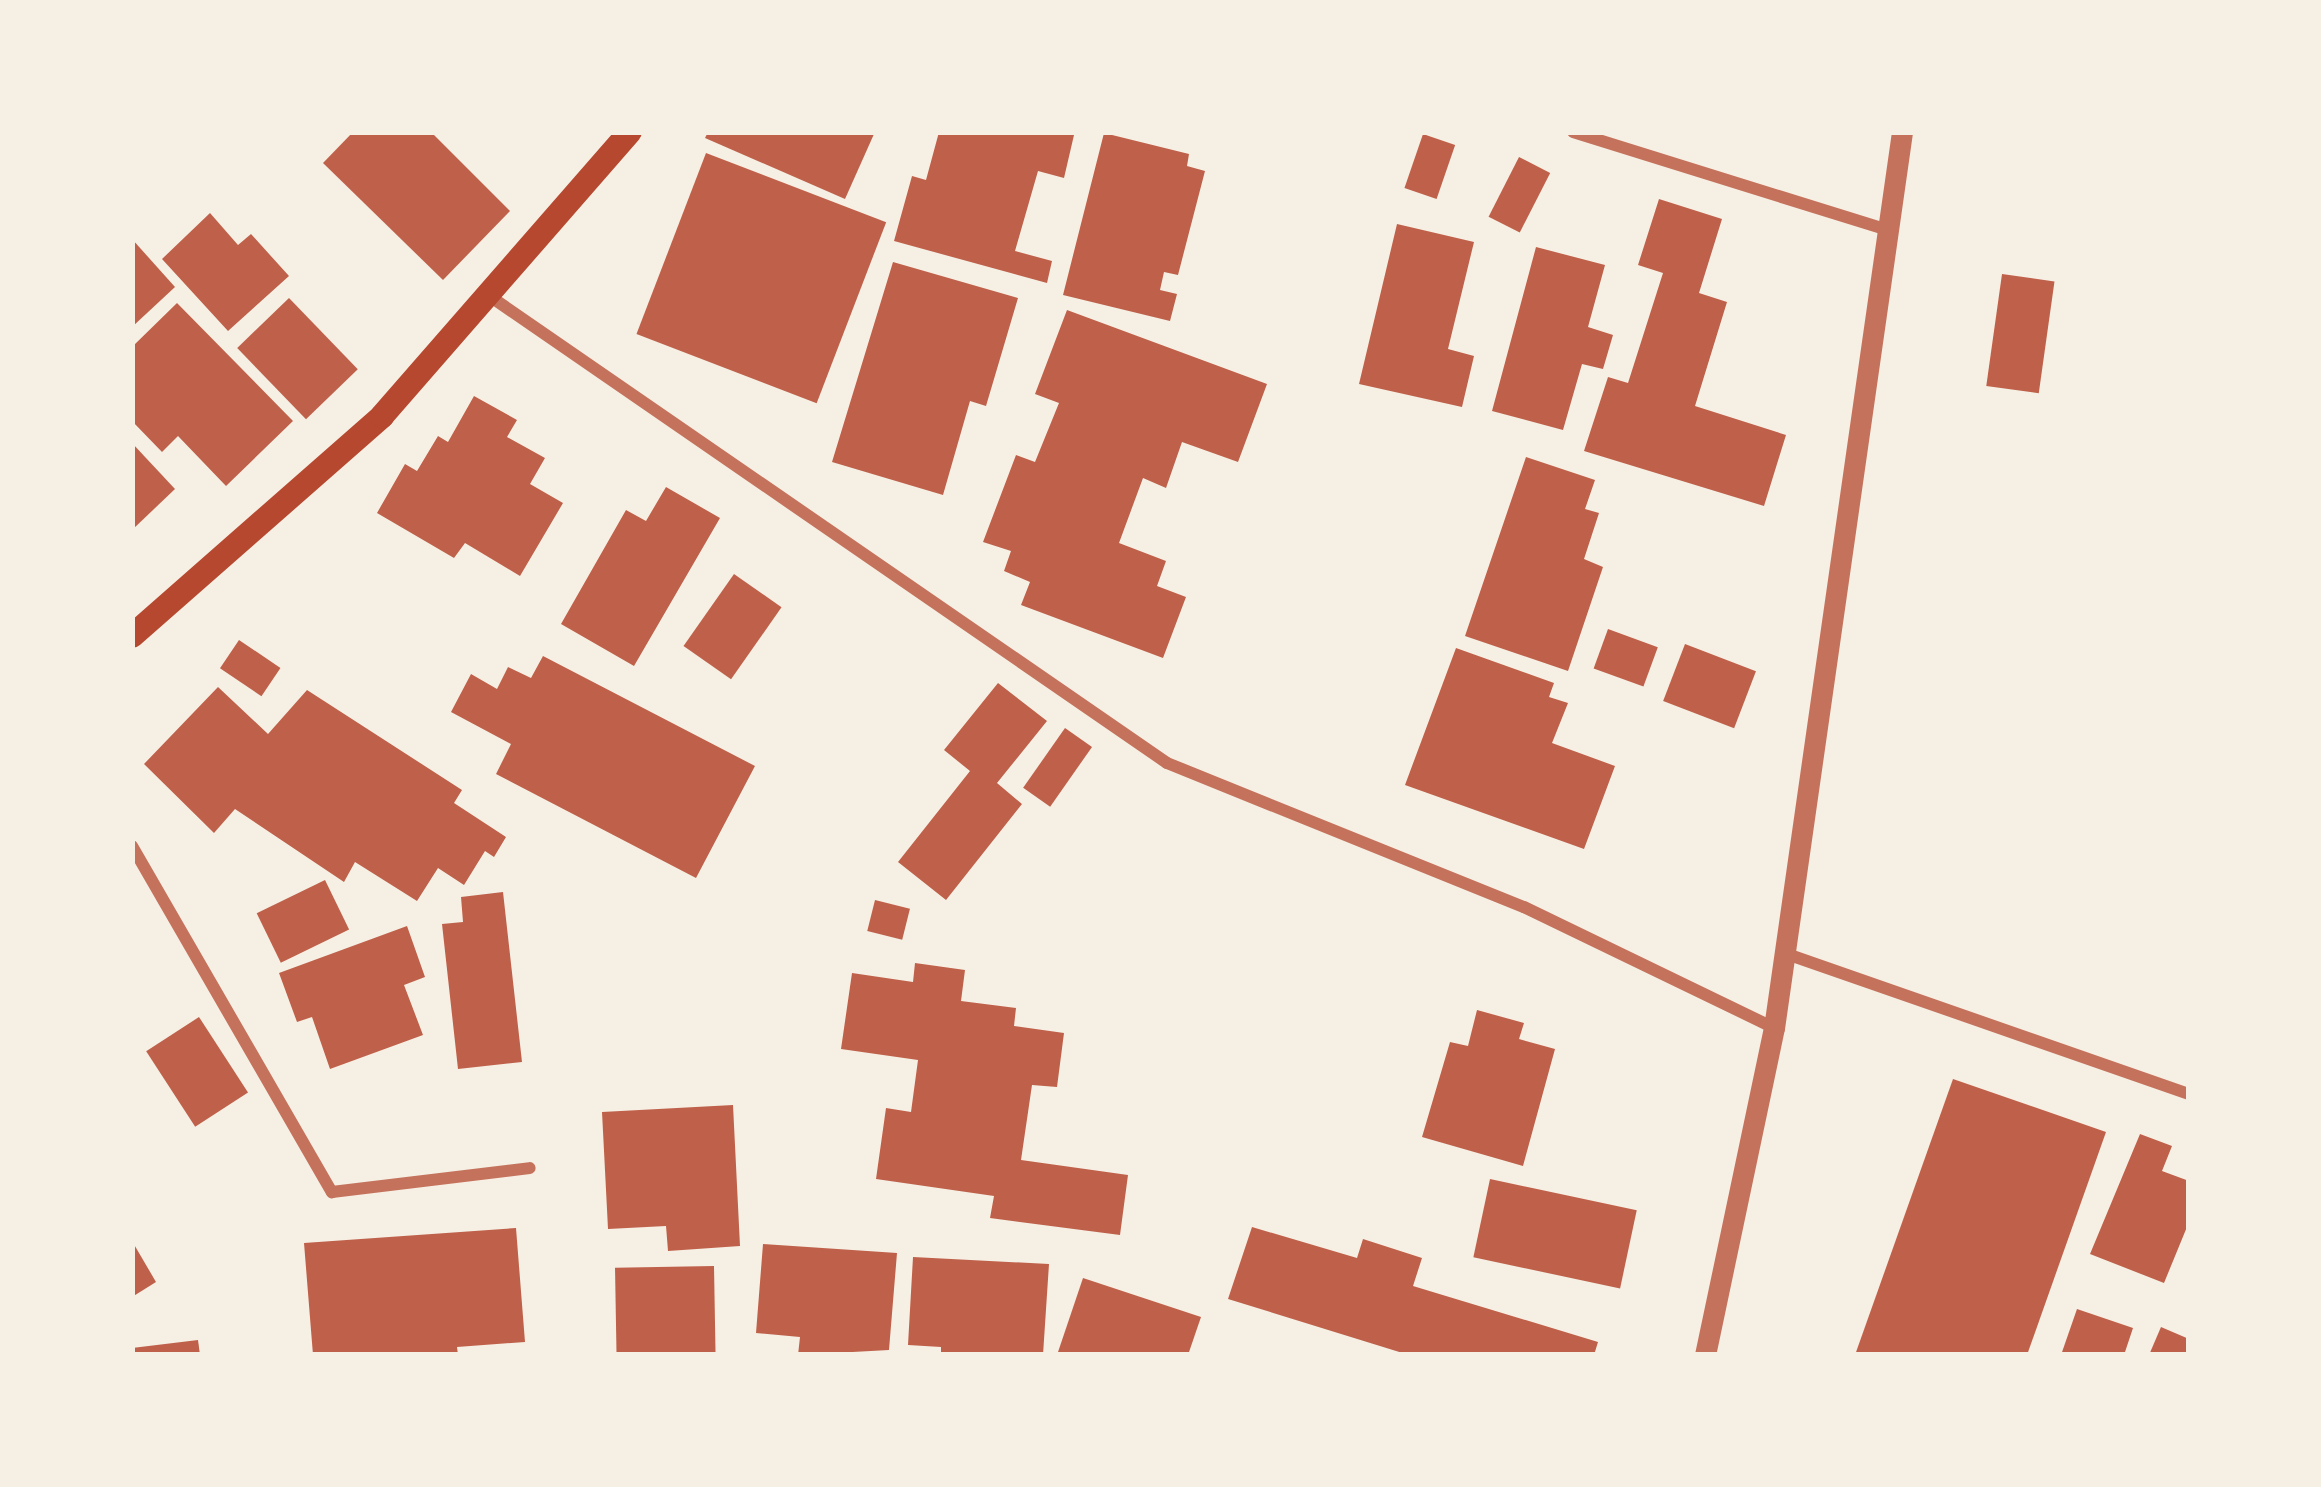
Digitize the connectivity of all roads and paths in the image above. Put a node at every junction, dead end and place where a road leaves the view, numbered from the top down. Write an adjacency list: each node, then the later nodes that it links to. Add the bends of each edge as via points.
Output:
1 (630, 132): 5 (main road)
2 (1573, 132): 4 (street)
3 (1902, 132): 4 (street)
4 (1887, 230): 8 (street)
5 (491, 297): 6 (main road, via 382,416); 9 (street, via 1167,763 1524,907)
6 (132, 636)
7 (132, 846): 11 (street, via 332,1192)
8 (1784, 953): 9 (street); 10 (street)
9 (1774, 1028): 12 (street)
10 (2189, 1094)
11 (530, 1168)
12 (1706, 1355)

